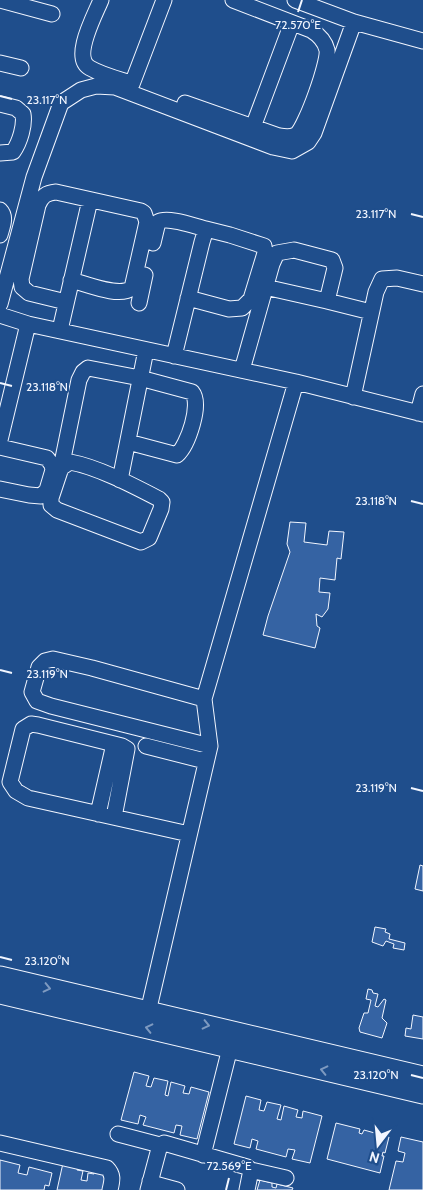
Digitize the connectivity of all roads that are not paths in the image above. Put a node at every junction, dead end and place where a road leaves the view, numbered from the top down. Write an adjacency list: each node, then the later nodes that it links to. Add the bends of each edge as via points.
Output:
1 (0, 0): 6 (street)
2 (100, 0): 12 (street, via 84,41 83,62 89,68)
3 (164, 0): 12 (street)
4 (233, 0): 7 (street)
5 (296, 0): 8 (street)
6 (52, 14)
7 (292, 22): 14 (street); 14 (street, via 318,34 325,44 325,70 297,135 278,136)
8 (354, 22): 9 (street); 27 (street, via 314,133 308,142 292,151 116,87 96,86 80,90 61,103 34,177)
9 (423, 41)
10 (0, 63): 11 (street)
11 (21, 68)
12 (132, 84): 14 (street)
13 (0, 104): 15 (street, via 16,108 24,120 13,152)
14 (252, 126)
15 (0, 153)
16 (90, 200): 20 (street); 20 (street, via 144,213 147,222 132,288 127,292 117,292); 25 (street, via 48,192 38,205 22,287 29,293)
17 (0, 210): 19 (street, via 4,220)
18 (206, 229): 23 (street); 23 (street, via 264,246 265,253 251,299 242,308 229,309); 26 (street, via 168,220 158,222)
19 (0, 235)
20 (71, 280): 25 (street)
21 (423, 284): 28 (street, via 397,278 382,279)
22 (265, 287): 24 (street); 24 (street, via 278,253 294,250 313,254 332,260 334,268); 34 (street)
23 (188, 298): 33 (street)
24 (327, 301): 28 (street)
25 (66, 302): 31 (street)
26 (139, 303)
27 (0, 304)
28 (371, 312): 38 (street)
29 (0, 315): 30 (street)
30 (28, 324): 31 (street); 40 (street)
31 (60, 330): 32 (street)
32 (146, 350): 33 (street); 35 (street)
33 (174, 356): 34 (street)
34 (242, 370): 36 (street)
35 (140, 378): 41 (street); 41 (street, via 192,392 196,405 188,438 177,455); 43 (street, via 88,368 83,372)
36 (296, 382): 38 (street); 46 (street)
37 (423, 394): 39 (street)
38 (353, 397): 39 (street)
39 (420, 414)
40 (0, 440)
41 (128, 442): 44 (street)
42 (0, 447): 45 (street, via 47,458 53,470 47,490 40,496)
43 (61, 468): 44 (street, via 70,462); 44 (street, via 51,505 141,542 149,538 162,502)
44 (120, 480)
45 (0, 488)
46 (204, 699): 49 (street); 49 (street, via 53,659 39,666 32,692 37,702)
47 (114, 744): 51 (street); 51 (street, via 31,724 23,729 10,782 16,791 28,798); 52 (street, via 127,749)
48 (146, 746): 50 (street)
49 (210, 746): 50 (street)
50 (205, 761): 53 (street)
51 (98, 814): 52 (street)
52 (114, 817): 53 (street)
53 (189, 834): 56 (street)
54 (0, 977): 56 (street, one-way to 56)
55 (0, 993): 57 (street, one-way to 55)
56 (148, 1012): 58 (street, one-way to 58)
57 (230, 1048): 59 (street, one-way to 57); 63 (street)
58 (423, 1077)
59 (423, 1093)
60 (118, 1134): 62 (street)
61 (0, 1143): 67 (street, via 107,1168 113,1178)
62 (160, 1145): 63 (street, via 164,1143); 66 (street)
63 (203, 1155): 64 (street)
64 (251, 1170): 65 (street); 69 (street)
65 (286, 1178)
66 (149, 1185): 68 (street)
67 (110, 1190)
68 (177, 1190)
69 (247, 1190)

